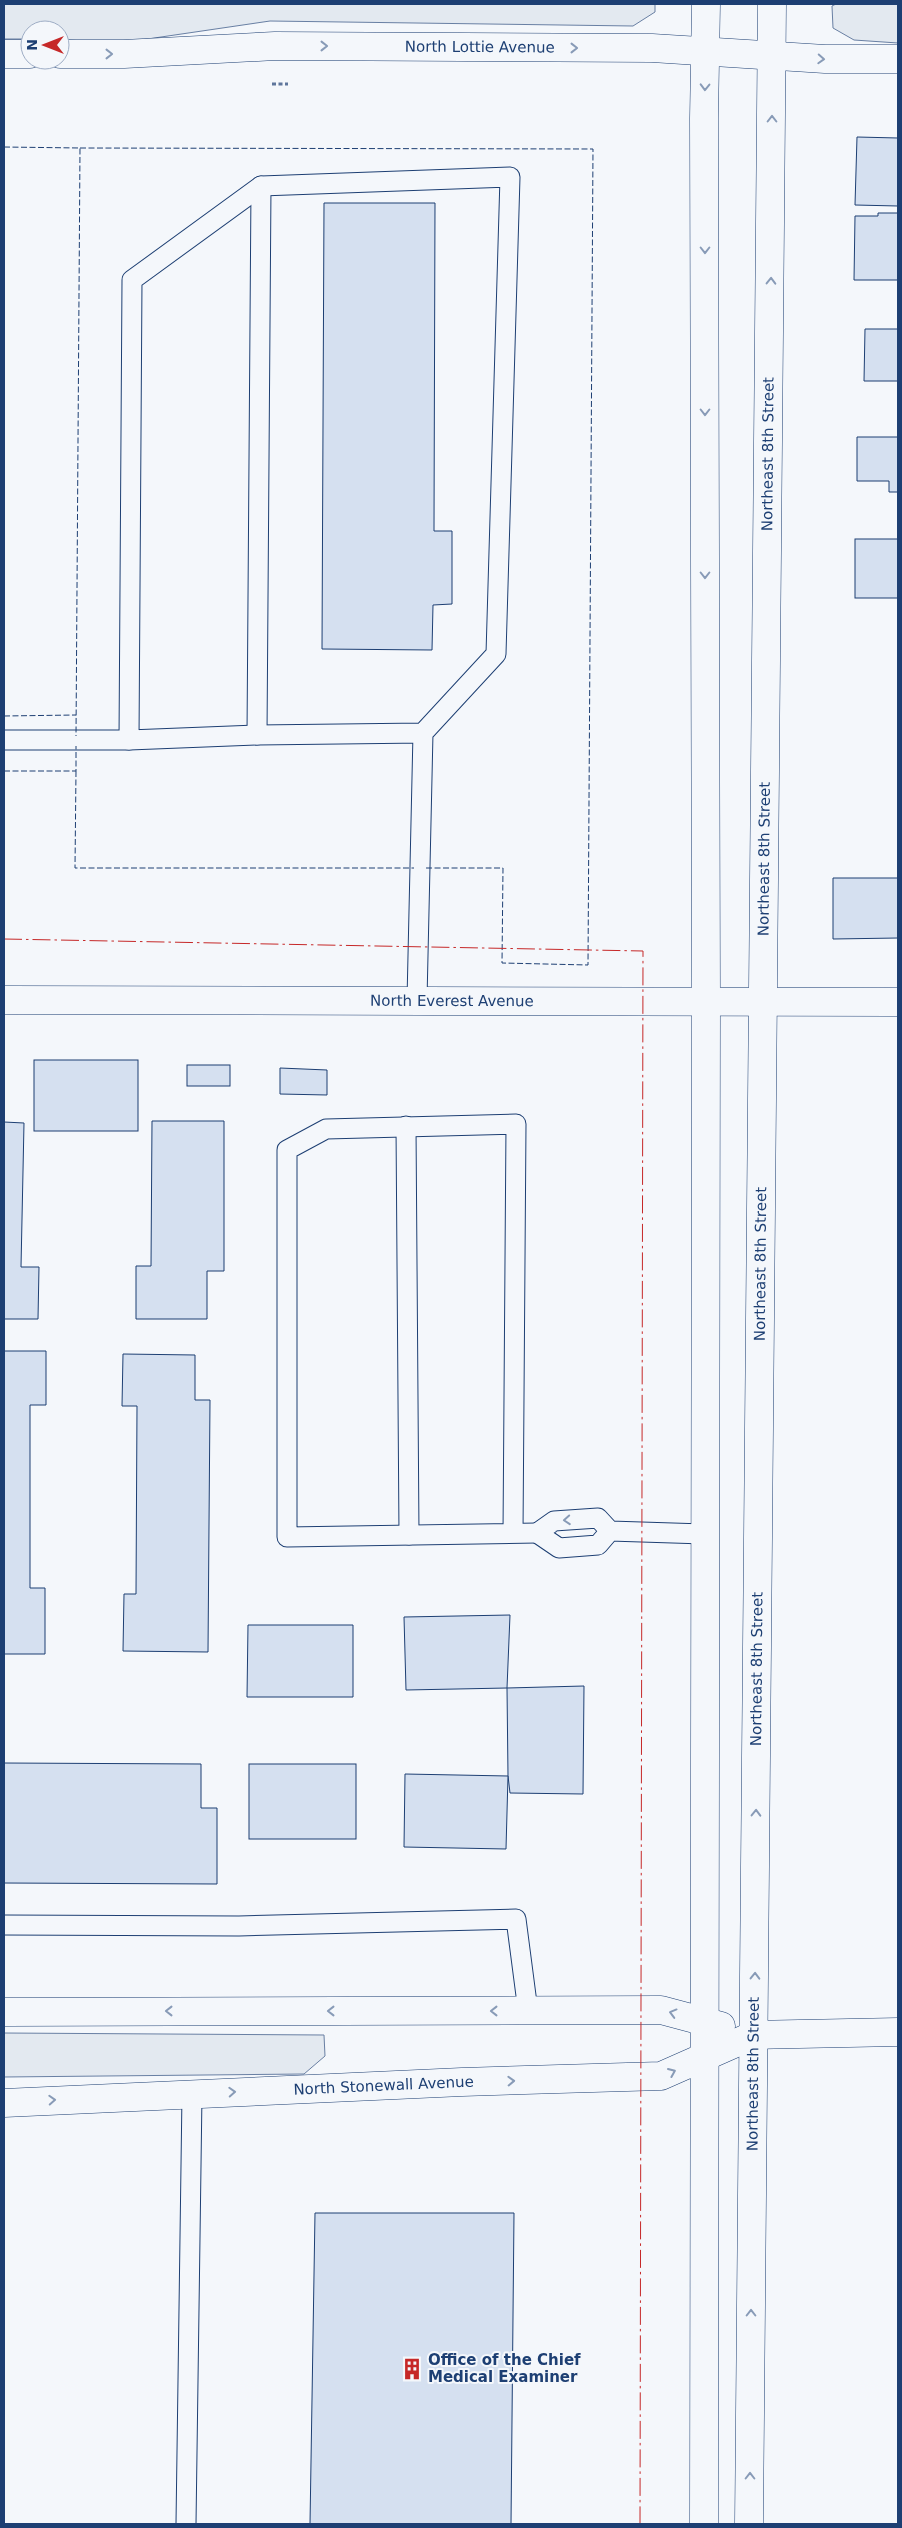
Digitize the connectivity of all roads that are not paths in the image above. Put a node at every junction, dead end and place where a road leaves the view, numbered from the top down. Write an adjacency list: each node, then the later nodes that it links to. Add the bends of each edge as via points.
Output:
1 (706, 4): 3 (main road)
2 (772, 4): 7 (main road, Northeast 8th Street)
3 (706, 50): 6 (main road, North Lottie Avenue, one-way to 3, via 275,46); 7 (main road, North Lottie Avenue); 16 (main road, one-way to 16)
4 (4, 54): 5 (main road)
5 (20, 54)
6 (70, 54)
7 (772, 56): 8 (main road, North Lottie Avenue, one-way to 8); 17 (main road, Northeast 8th Street, one-way to 7)
8 (898, 59)
9 (261, 186): 10 (lane, via 510,177 496,654); 11 (lane); 13 (lane, via 132,280)
10 (423, 733): 11 (lane); 15 (lane)
11 (257, 735): 13 (lane)
12 (4, 740): 13 (lane)
13 (129, 740)
14 (4, 1000): 15 (main road, North Everest Avenue)
15 (417, 1000): 16 (main road, North Everest Avenue)
16 (706, 1001): 17 (main road, North Everest Avenue); 23 (main road)
17 (764, 1001): 18 (main road, North Everest Avenue); 30 (main road, Northeast 8th Street, one-way to 17)
18 (898, 1002)
19 (406, 1126): 21 (lane, via 516,1124); 24 (lane); 24 (lane, via 326,1129 287,1150 287,1537)
20 (610, 1531): 22 (lane, one-way to 22, via 598,1518 554,1521); 22 (lane, via 598,1545 559,1548); 23 (lane)
21 (513, 1534): 22 (lane); 24 (lane)
22 (537, 1534)
23 (704, 1534): 28 (main road)
24 (409, 1535)
25 (4, 1925): 26 (lane, via 239,1926 516,1919)
26 (528, 2011): 27 (main road, North Stonewall Avenue, one-way to 27); 28 (main road, North Stonewall Avenue, one-way to 26, via 661,2010)
27 (4, 2012)
28 (704, 2022): 30 (main road, North Stonewall Avenue); 31 (main road)
29 (898, 2032): 30 (main road, North Stonewall Avenue)
30 (754, 2035): 31 (main road, North Stonewall Avenue); 36 (main road, Northeast 8th Street, one-way to 30)
31 (704, 2058): 32 (main road, North Stonewall Avenue, one-way to 31, via 661,2076); 35 (main road)
32 (192, 2094): 33 (main road, North Stonewall Avenue, one-way to 32); 34 (lane)
33 (4, 2103)
34 (186, 2524)
35 (704, 2524)
36 (749, 2524)

